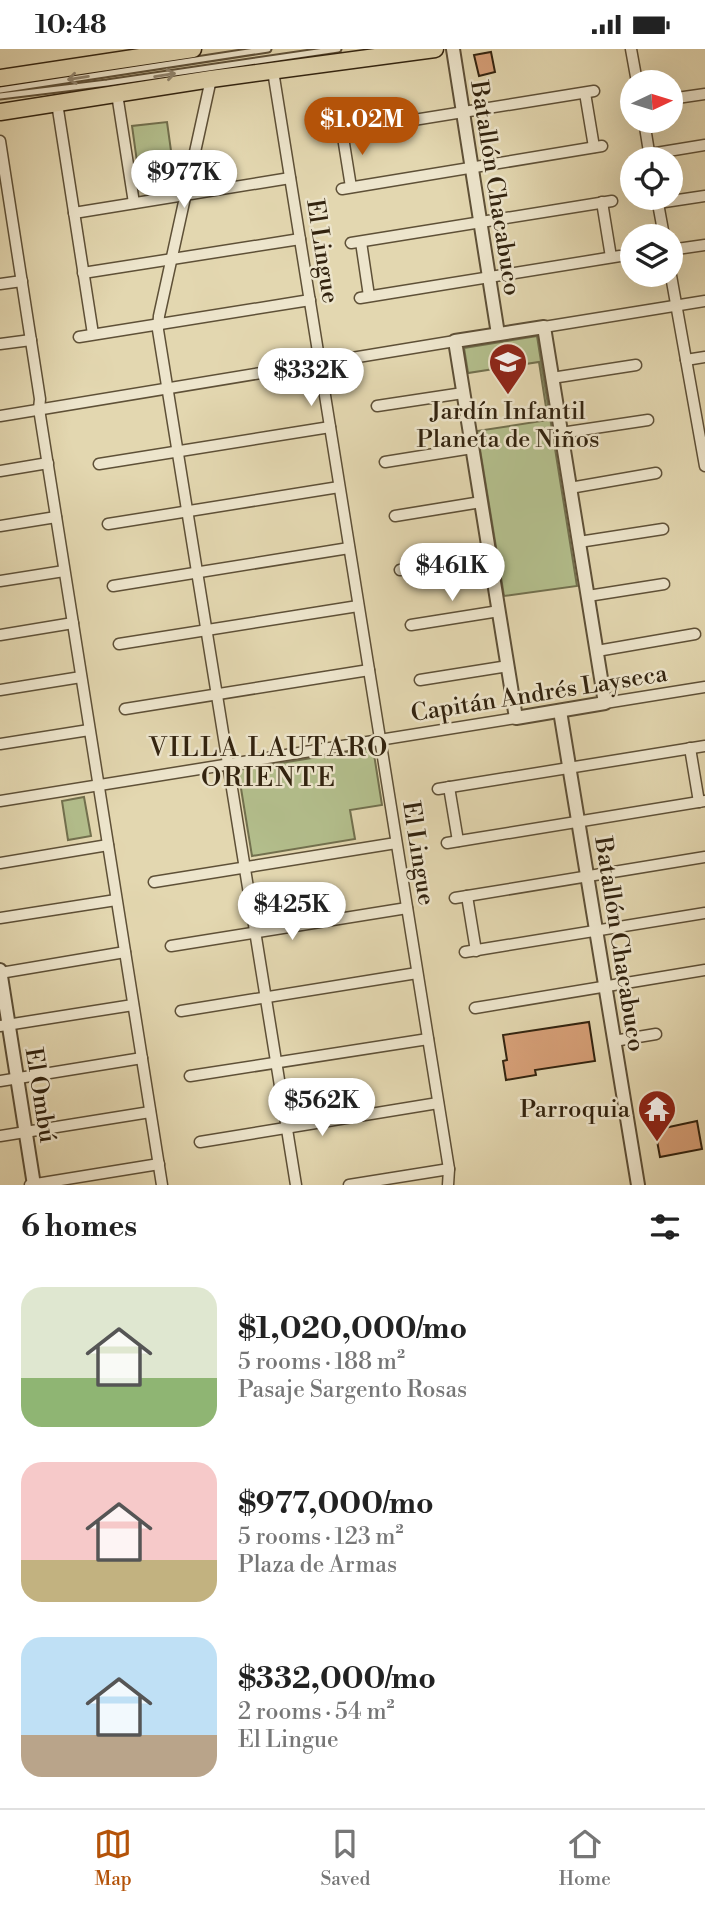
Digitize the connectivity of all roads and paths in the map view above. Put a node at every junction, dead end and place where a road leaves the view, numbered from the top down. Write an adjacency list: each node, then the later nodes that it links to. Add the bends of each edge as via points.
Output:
1 (268, 49): 6 (lane)
2 (338, 49): 12 (lane, one-way to 2)
3 (435, 49): 8 (main road)
4 (453, 49): 20 (street, Batallón Chacabuco)
5 (631, 49): 7 (street)
6 (193, 55): 9 (main road, via 125,59); 13 (lane, one-way to 13)
7 (635, 70)
8 (273, 71): 10 (main road); 26 (street, El Lingue)
9 (0, 78)
10 (211, 79): 11 (main road); 27 (street)
11 (165, 86): 12 (lane); 15 (main road)
12 (74, 87): 16 (lane)
13 (0, 90)
14 (705, 93): 17 (street)
15 (117, 94): 18 (main road); 30 (street)
16 (0, 96)
17 (683, 97)
18 (57, 103): 19 (main road); 31 (street)
19 (0, 112)
20 (463, 112): 25 (street, Batallón Chacabuco); 25 (street, via 589,92 598,147); 25 (street, via 338,132 346,188)
21 (0, 141): 24 (street)
22 (705, 145): 23 (street)
23 (683, 150)
24 (2, 163): 32 (street)
25 (472, 167): 33 (street, Batallón Chacabuco)
26 (290, 178): 27 (street); 35 (street, El Lingue)
27 (186, 195): 30 (street); 38 (street)
28 (705, 196): 29 (street)
29 (683, 198)
30 (134, 203): 31 (street)
31 (74, 213): 39 (street)
32 (13, 222): 34 (street); 41 (street)
33 (481, 222): 40 (street, Batallón Chacabuco); 40 (street, via 356,243 365,297); 40 (street, via 607,201 616,257)
34 (0, 224)
35 (300, 239): 38 (street); 44 (street, El Lingue)
36 (705, 245): 37 (street)
37 (683, 248)
38 (172, 259): 39 (street); 47 (street)
39 (83, 273): 49 (street)
40 (489, 277): 50 (street, Batallón Chacabuco)
41 (22, 281): 42 (street); 52 (street)
42 (0, 284)
43 (673, 287): 46 (street)
44 (310, 300): 47 (street); 57 (street, El Lingue)
45 (705, 301): 46 (street)
46 (677, 306): 48 (street); 56 (street)
47 (159, 324): 49 (street); 60 (street)
48 (544, 327): 50 (street); 59 (street)
49 (93, 334): 51 (street)
50 (498, 334): 53 (street)
51 (79, 337)
52 (31, 339): 54 (street); 63 (street)
53 (455, 341): 57 (street); 61 (street)
54 (0, 344)
55 (705, 357): 56 (street)
56 (686, 360): 64 (street)
57 (320, 363): 60 (street); 67 (street, El Lingue)
58 (636, 365): 59 (street)
59 (552, 378): 68 (street)
60 (167, 388): 63 (street); 70 (street)
61 (463, 393): 62 (street); 69 (street)
62 (377, 406)
63 (39, 409): 65 (street); 73 (street)
64 (700, 409): 72 (street)
65 (0, 416)
66 (648, 419): 68 (street)
67 (330, 427): 70 (street); 77 (street, El Lingue)
68 (561, 433): 78 (street)
69 (472, 448): 71 (street); 79 (street)
70 (177, 451): 74 (street); 80 (street)
71 (386, 462)
72 (705, 462)
73 (48, 463): 75 (street); 82 (street)
74 (99, 464)
75 (0, 471)
76 (656, 473): 78 (street)
77 (340, 487): 80 (street); 87 (street, El Lingue)
78 (570, 488): 86 (street)
79 (481, 502): 81 (street); 88 (street)
80 (187, 511): 83 (street); 91 (street)
81 (395, 516)
82 (56, 517): 84 (street); 90 (street)
83 (108, 524)
84 (0, 526)
85 (663, 529): 86 (street)
86 (579, 542): 95 (street)
87 (349, 548): 91 (street); 96 (street, El Lingue)
88 (490, 556): 89 (street); 97 (street)
89 (400, 570)
90 (64, 571): 92 (street); 98 (street)
91 (197, 572): 94 (street); 100 (street)
92 (0, 581)
93 (664, 584): 95 (street)
94 (113, 586)
95 (588, 596): 104 (street)
96 (358, 606): 100 (street); 106 (street, El Lingue)
97 (499, 611): 99 (street); 105 (street)
98 (72, 623): 102 (street); 107 (street)
99 (411, 625)
100 (206, 630): 103 (street); 111 (street)
101 (695, 634): 104 (street)
102 (0, 635)
103 (119, 644)
104 (597, 651): 112 (street)
105 (508, 666): 108 (street); 115 (street)
106 (369, 670): 111 (street); 117 (street, El Lingue)
107 (81, 677): 110 (street); 116 (street)
108 (420, 680)
109 (705, 687): 112 (street, Capitán Andrés Layseca)
110 (0, 690)
111 (217, 695): 113 (street); 121 (street)
112 (605, 703): 114 (street, Capitán Andrés Layseca)
113 (125, 709)
114 (561, 711): 115 (street, Capitán Andrés Layseca); 122 (street, Batallón Chacabuco)
115 (516, 718): 117 (street, Capitán Andrés Layseca)
116 (89, 730): 118 (street); 123 (street)
117 (380, 740): 121 (street, Capitán Andrés Layseca); 129 (street, El Lingue)
118 (0, 744)
119 (705, 746): 120 (street)
120 (690, 748): 122 (street); 127 (street)
121 (228, 764): 123 (street, Capitán Andrés Layseca); 133 (street)
122 (570, 767): 124 (street); 128 (street, Batallón Chacabuco)
123 (98, 786): 126 (street, Capitán Andrés Layseca); 130 (street)
124 (449, 787): 125 (street); 128 (street, via 452,842)
125 (438, 789)
126 (0, 801)
127 (702, 801): 128 (street)
128 (579, 821): 134 (street, Batallón Chacabuco)
129 (396, 843): 133 (street); 139 (street, El Lingue)
130 (107, 845): 132 (street); 138 (street)
131 (705, 857): 134 (street)
132 (0, 863)
133 (245, 868): 135 (street); 143 (street)
134 (587, 877): 136 (street); 142 (street, Batallón Chacabuco)
135 (153, 882)
136 (467, 896): 137 (street); 142 (street, via 471,951)
137 (455, 898)
138 (116, 900): 141 (street); 145 (street)
139 (407, 908): 143 (street); 148 (street, El Lingue)
140 (705, 913): 142 (street)
141 (0, 918)
142 (596, 931): 149 (street, Batallón Chacabuco)
143 (255, 933): 144 (street); 150 (street)
144 (171, 946)
145 (125, 952): 147 (street); 151 (street)
146 (705, 970): 149 (street)
147 (0, 972): 154 (street, El Ombú)
148 (417, 973): 150 (street); 156 (street, El Lingue)
149 (605, 986): 152 (street); 157 (street, Batallón Chacabuco)
150 (266, 997): 153 (street); 159 (street)
151 (133, 1005): 154 (street); 158 (street)
152 (475, 1008)
153 (181, 1011)
154 (4, 1025): 161 (street, El Ombú)
155 (656, 1034): 157 (street)
156 (428, 1039): 159 (street); 163 (street, El Lingue)
157 (614, 1041): 176 (street, Batallón Chacabuco)
158 (142, 1058): 161 (street); 164 (street)
159 (276, 1063): 160 (street); 165 (street)
160 (190, 1076)
161 (17, 1078): 162 (street); 166 (street, El Ombú)
162 (0, 1081)
163 (438, 1104): 165 (street); 170 (street, El Lingue)
164 (150, 1112): 166 (street); 169 (street)
165 (287, 1128): 168 (street); 173 (street)
166 (26, 1132): 167 (street); 171 (street, El Ombú)
167 (0, 1136)
168 (200, 1142)
169 (159, 1164): 171 (street); 172 (street)
170 (449, 1169): 174 (street); 175 (street, El Lingue)
171 (33, 1185)
172 (162, 1185)
173 (296, 1185)
174 (349, 1185)
175 (448, 1185)
176 (638, 1185)

